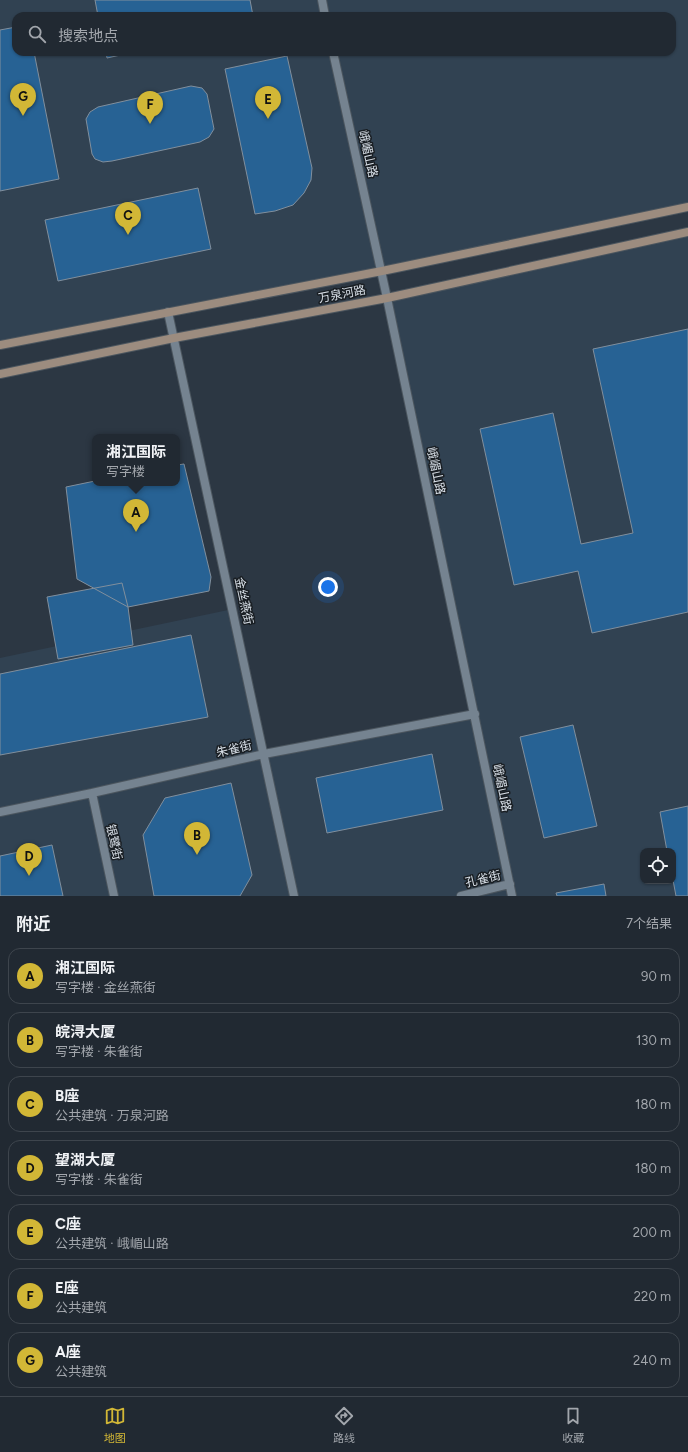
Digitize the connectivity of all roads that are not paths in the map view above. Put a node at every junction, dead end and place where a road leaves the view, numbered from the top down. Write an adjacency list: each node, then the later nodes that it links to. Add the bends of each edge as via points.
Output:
1 (322, 0): 2 (street)
2 (324, 12)
3 (334, 56): 6 (street, 峨嵋山路)
4 (688, 207): 6 (street, 万泉河路)
5 (688, 232): 7 (street, 万泉河路)
6 (382, 271): 7 (street, 峨嵋山路); 8 (street, 万泉河路)
7 (388, 298): 9 (street, 万泉河路); 12 (street, 峨嵋山路)
8 (168, 312): 9 (street, 金丝燕街); 10 (street, 万泉河路)
9 (174, 338): 11 (street, 万泉河路); 13 (street, 金丝燕街)
10 (0, 345)
11 (0, 374)
12 (475, 714): 13 (street, 朱雀街); 16 (street, 峨嵋山路)
13 (264, 754): 14 (street, 朱雀街); 18 (street, 金丝燕街)
14 (92, 793): 15 (street, 朱雀街); 17 (street, 银鹭街)
15 (0, 812)
16 (510, 884): 19 (street, 孔雀街); 20 (street, 峨嵋山路)
17 (114, 896)
18 (294, 896)
19 (461, 896)
20 (512, 896)

